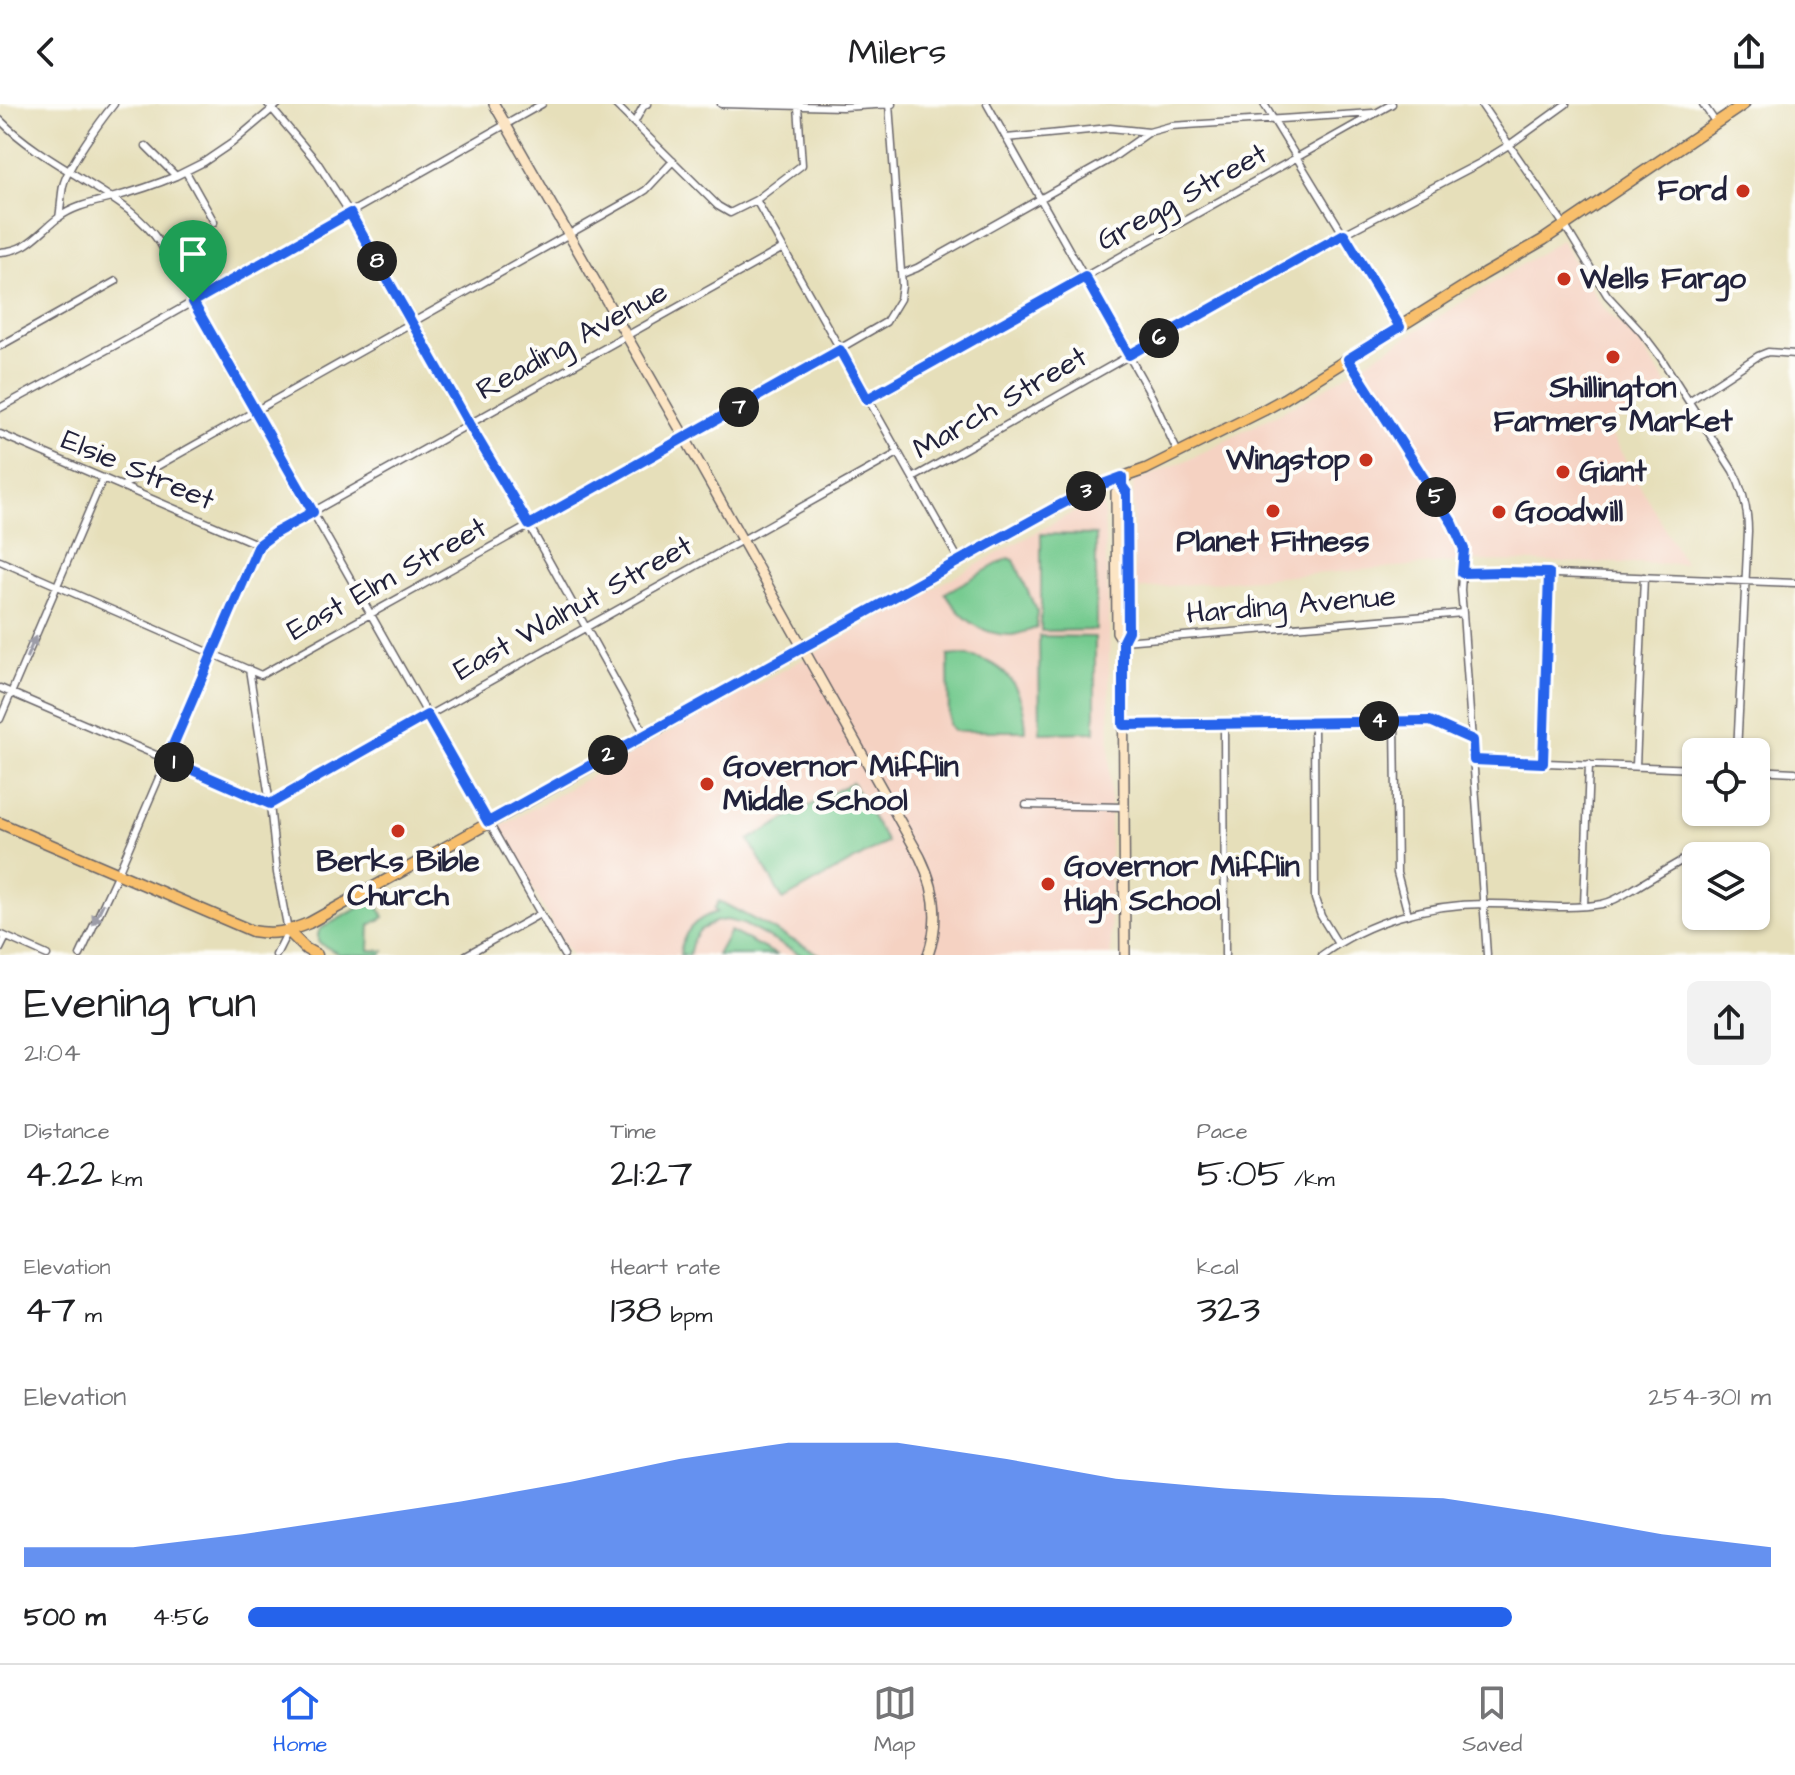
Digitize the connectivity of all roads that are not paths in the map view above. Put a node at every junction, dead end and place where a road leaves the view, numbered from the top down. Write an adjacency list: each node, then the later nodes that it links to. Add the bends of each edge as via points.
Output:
1 (114, 104): 29 (street)
2 (494, 104): 22 (street)
3 (542, 104): 22 (street)
4 (615, 104): 20 (street)
5 (647, 104): 20 (street)
6 (721, 104): 16 (street)
7 (890, 104): 16 (street); 43 (street, East Elm Street)
8 (987, 104): 24 (street)
9 (1264, 104): 18 (street)
10 (1392, 104): 17 (street, Gregg Street)
11 (1481, 104): 25 (street)
12 (1566, 104): 25 (street, March Street)
13 (1703, 104): 21 (street)
14 (1744, 104): 21 (main road)
15 (273, 105): 30 (street, via 232,143); 35 (street)
16 (798, 106): 34 (street, via 802,165)
17 (1375, 113): 18 (street); 27 (street, Gregg Street)
18 (1273, 119): 23 (street); 27 (street)
19 (0, 120): 29 (street)
20 (634, 123): 28 (street)
21 (1716, 123): 38 (main road)
22 (507, 125): 35 (street); 40 (street)
23 (1149, 132): 24 (street, via 1110,128); 33 (street)
24 (1006, 138): 33 (street)
25 (1509, 144): 38 (street); 39 (street, March Street)
26 (146, 146): 31 (street)
27 (1297, 157): 39 (street); 44 (street, Gregg Street)
28 (673, 161): 34 (street, via 730,213); 40 (street, via 646,190)
29 (69, 171): 32 (street); 36 (street)
30 (186, 172): 31 (street); 37 (street)
31 (176, 176): 32 (street)
32 (112, 198): 36 (street, via 78,206); 46 (street, via 149,228)
33 (1041, 199): 43 (street); 44 (street)
34 (756, 200): 41 (street)
35 (350, 213): 46 (street); 47 (street)
36 (59, 218): 42 (street, via 34,241)
37 (214, 222)
38 (1565, 226): 48 (main road); 56 (street, via 1607,295 1653,346)
39 (1344, 234): 48 (street); 53 (street, March Street)
40 (568, 235): 47 (street); 49 (street)
41 (783, 248): 49 (street, Reading Avenue); 51 (street)
42 (0, 252)
43 (902, 274): 51 (street, East Elm Street, via 895,311)
44 (1085, 277): 53 (street); 55 (street, Gregg Street)
45 (116, 281): 50 (street)
46 (193, 302): 57 (street); 58 (street)
47 (412, 323): 58 (street); 59 (street)
48 (1400, 327): 54 (main road)
49 (626, 336): 59 (street, Reading Avenue); 61 (street)
50 (0, 346)
51 (840, 350): 55 (street); 61 (street, East Elm Street)
52 (1795, 354): 56 (street, via 1758,356)
53 (1129, 355): 63 (street); 65 (street, March Street)
54 (1348, 359): 63 (main road); 74 (street, via 1453,524 1464,549)
55 (867, 399): 62 (street)
56 (1689, 401): 77 (street, via 1742,490 1748,524)
57 (0, 408)
58 (255, 411): 67 (street); 68 (street)
59 (469, 424): 68 (street, Reading Avenue); 69 (street)
60 (0, 434): 64 (street, Elsie Street)
61 (685, 438): 69 (street, East Elm Street); 70 (street)
62 (898, 453): 65 (street); 70 (street, East Walnut Street)
63 (1178, 453): 66 (main road)
64 (103, 478): 67 (street, Elsie Street); 79 (street)
65 (913, 478): 72 (street)
66 (1122, 481): 72 (main road, via 1095,487); 83 (street, via 1127,493 1128,617)
67 (122, 486): 71 (street, Elsie Street)
68 (313, 512): 71 (street, Reading Avenue); 81 (street)
69 (529, 525): 81 (street, East Elm Street); 82 (street)
70 (742, 540): 82 (street, East Walnut Street); 84 (street)
71 (259, 545): 85 (street)
72 (959, 560): 84 (main road)
73 (0, 561): 79 (street)
74 (1462, 573): 75 (street); 80 (street)
75 (1549, 573): 76 (street); 100 (street)
76 (1644, 577): 77 (street); 102 (street)
77 (1746, 581): 78 (street); 96 (street)
78 (1795, 583)
79 (57, 585): 85 (street); 88 (street, one-way to 79)
80 (1463, 613): 83 (street, Harding Avenue); 97 (street)
81 (369, 614): 86 (street, East Elm Street, via 261,675); 89 (street)
82 (586, 627): 89 (street, East Walnut Street); 95 (street)
83 (1123, 641): 94 (street)
84 (803, 647): 95 (main road); 127 (street, via 926,870 936,916)
85 (213, 652): 86 (street); 98 (street)
86 (249, 669): 106 (street)
87 (0, 688): 88 (street)
88 (11, 692): 90 (street); 98 (street)
89 (427, 715): 106 (street, East Walnut Street); 109 (street)
90 (0, 719)
91 (1395, 721): 92 (street); 97 (street, via 1430,721); 116 (street, via 1397,873)
92 (1314, 723): 93 (street); 119 (street, via 1315,899)
93 (1224, 724): 94 (street); 129 (street)
94 (1123, 725): 108 (street)
95 (645, 734): 109 (main road)
96 (1738, 738)
97 (1473, 740): 99 (street)
98 (167, 759): 106 (street); 112 (street)
99 (1474, 760): 100 (street); 113 (street)
100 (1543, 763): 101 (street)
101 (1589, 764): 102 (street); 114 (street)
102 (1636, 766): 103 (street)
103 (1682, 768)
104 (1770, 771): 105 (street)
105 (1795, 772)
106 (270, 804): 117 (street)
107 (1026, 805): 108 (street)
108 (1124, 807): 128 (street)
109 (488, 822): 115 (street); 117 (main road)
110 (0, 823): 112 (main road)
111 (1682, 860): 114 (street, via 1613,900)
112 (118, 873): 117 (main road, via 244,928); 122 (street, one-way to 122)
113 (1484, 904): 114 (street); 116 (street); 131 (street)
114 (1584, 906)
115 (540, 914): 125 (street); 126 (street)
116 (1408, 914): 119 (street)
117 (288, 931): 123 (street); 124 (main road)
118 (3, 936): 120 (street); 121 (street)
119 (1338, 944): 130 (street)
120 (0, 949)
121 (47, 955)
122 (80, 955)
123 (276, 955)
124 (317, 955)
125 (466, 955)
126 (564, 955)
127 (928, 955)
128 (1125, 955)
129 (1225, 955)
130 (1322, 955)
131 (1487, 955)

